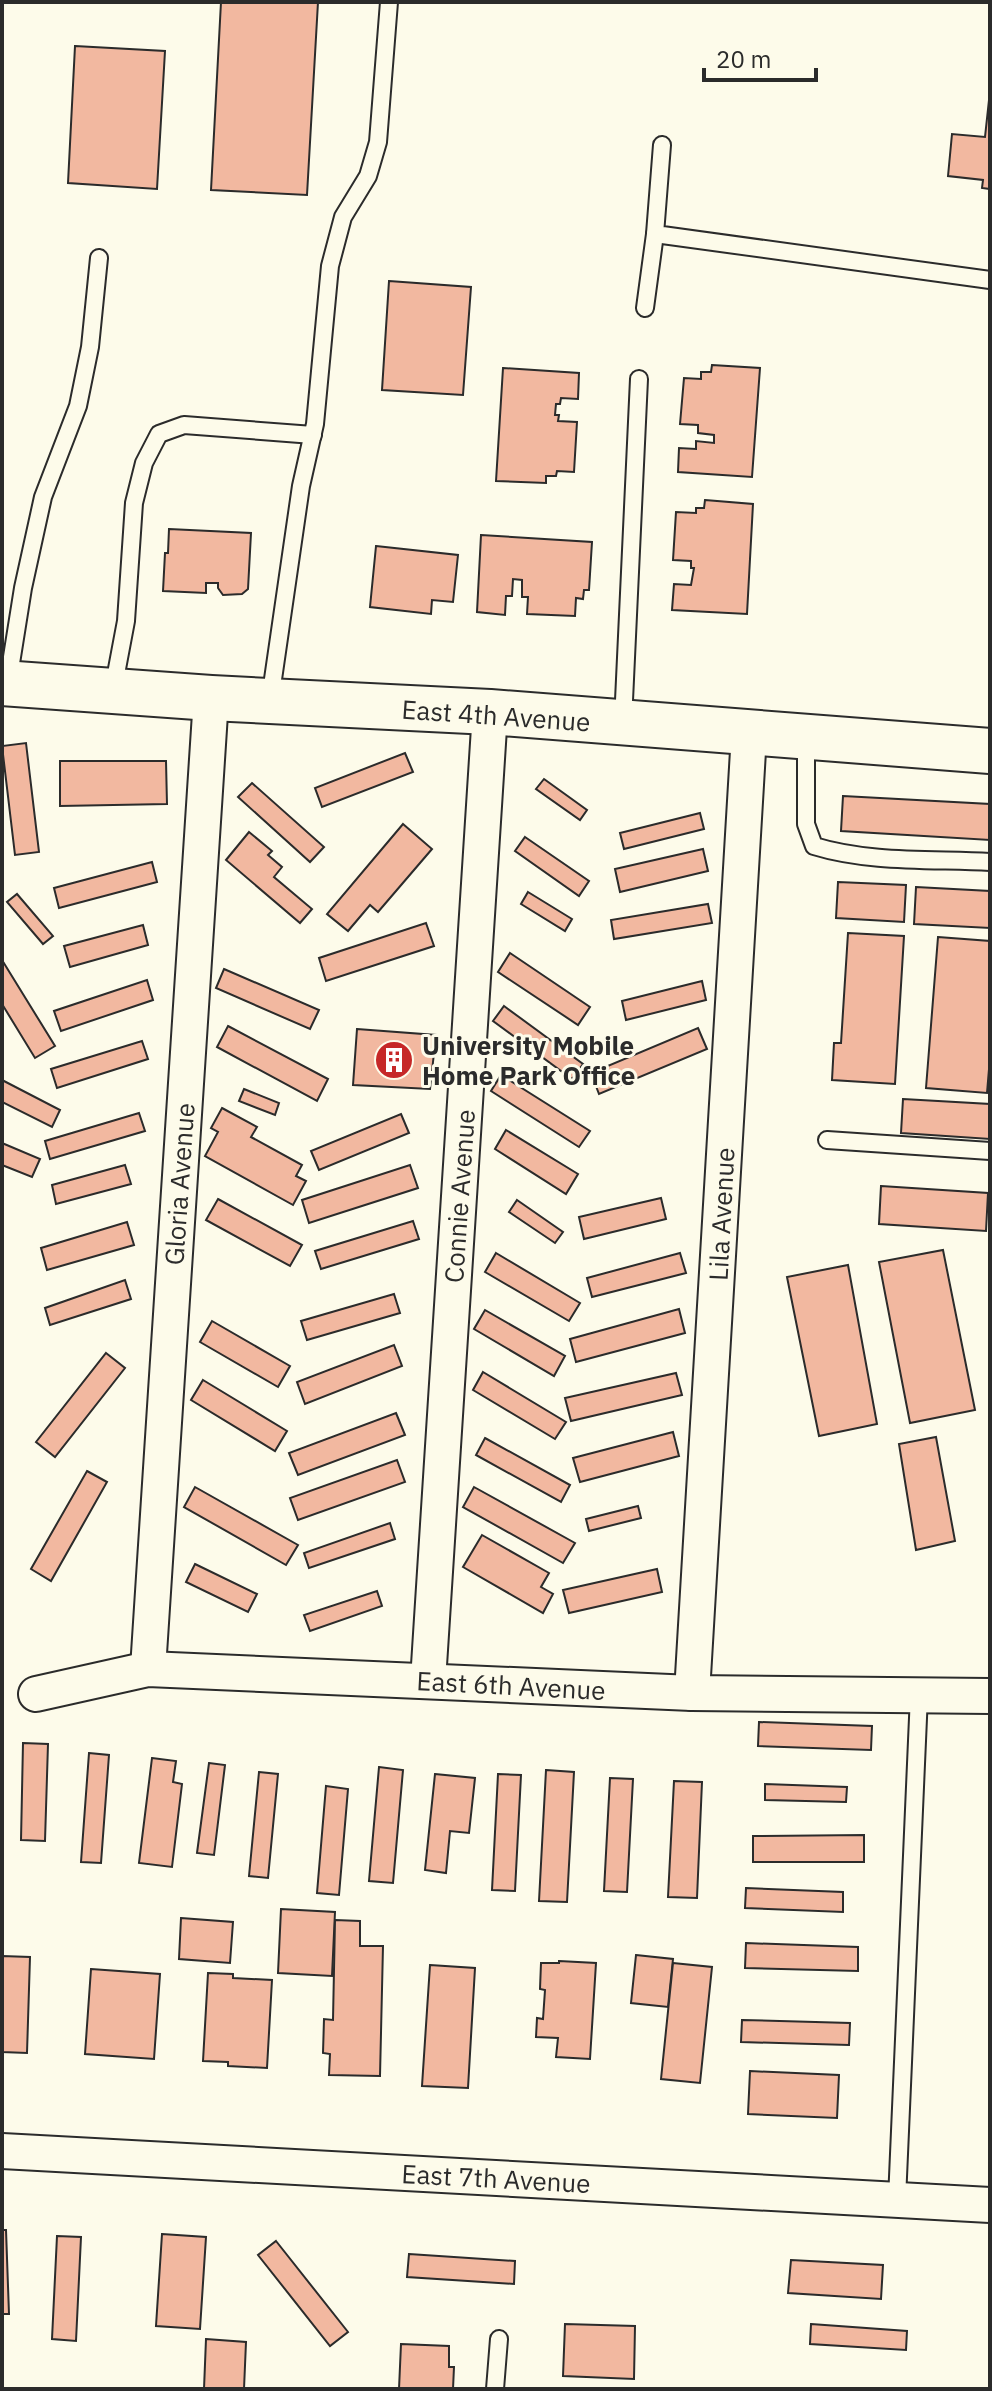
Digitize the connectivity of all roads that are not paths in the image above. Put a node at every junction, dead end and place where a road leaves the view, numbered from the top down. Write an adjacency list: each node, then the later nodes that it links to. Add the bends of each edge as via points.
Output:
1 (389, 2): 8 (lane, via 378,142 368,176 343,217 330,266)
2 (662, 145): 3 (lane)
3 (655, 234): 5 (lane); 6 (lane)
4 (99, 258): 9 (lane, via 78,406 43,497)
5 (990, 280)
6 (645, 308)
7 (639, 379): 14 (lane)
8 (313, 435): 10 (lane, via 184,425 159,434 144,463 134,503 126,621); 12 (lane)
9 (5, 684): 10 (street, East 4th Avenue)
10 (113, 691): 11 (street, East 4th Avenue)
11 (211, 698): 12 (street, East 4th Avenue); 21 (street, Gloria Avenue)
12 (270, 701): 13 (street, East 4th Avenue)
13 (490, 712): 14 (street, East 4th Avenue); 22 (street, Connie Avenue)
14 (623, 724): 15 (street, East 4th Avenue)
15 (749, 734): 16 (street, East 4th Avenue); 23 (street, Lila Avenue)
16 (805, 738): 17 (street, East 4th Avenue); 18 (lane, via 806,824 814,846 863,855)
17 (990, 751)
18 (990, 862)
19 (827, 1140): 20 (lane)
20 (990, 1151)
21 (148, 1669): 22 (street, East 6th Avenue); 24 (street, East 6th Avenue)
22 (428, 1681): 23 (street, East 6th Avenue)
23 (692, 1693): 25 (street, East 6th Avenue)
24 (36, 1694)
25 (919, 1695): 26 (street, East 6th Avenue); 28 (lane)
26 (990, 1696)
27 (2, 2151): 28 (street, East 7th Avenue)
28 (897, 2200): 29 (street, East 7th Avenue)
29 (990, 2205)
30 (499, 2339): 31 (lane)
31 (495, 2389)

